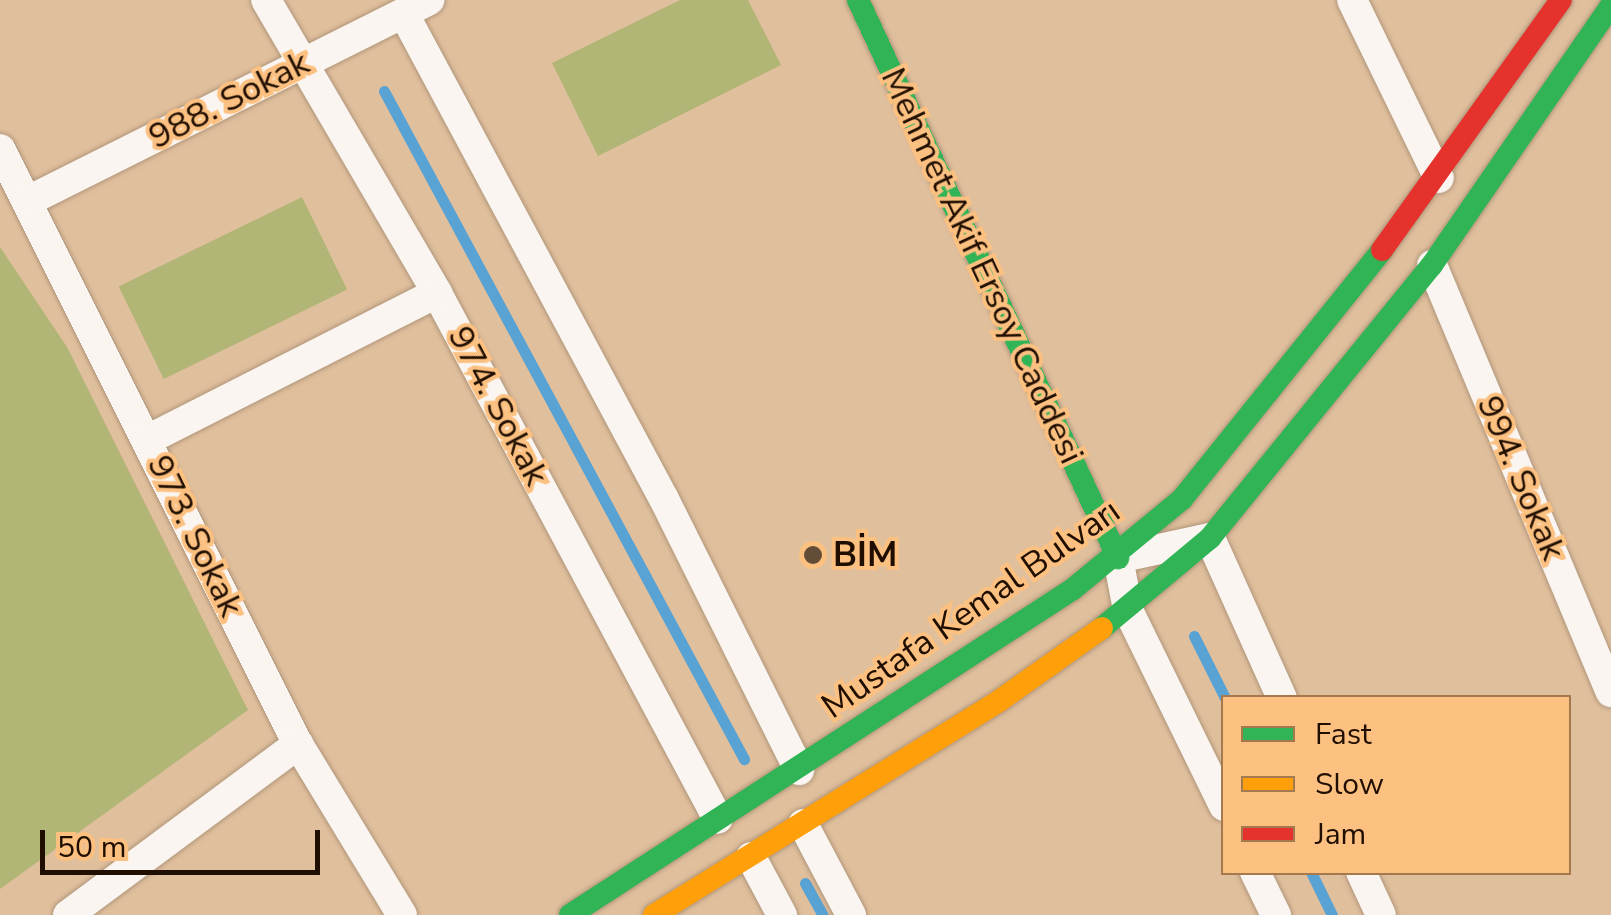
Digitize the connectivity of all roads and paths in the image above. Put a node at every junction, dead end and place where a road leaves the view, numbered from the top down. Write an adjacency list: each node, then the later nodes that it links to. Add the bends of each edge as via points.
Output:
1 (266, 0): 7 (street, 974. Sokak)
2 (858, 0): 15 (main road, Mehmet Akif Ersoy Caddesi)
3 (1352, 0): 9 (street)
4 (1561, 0): 9 (main road, Mustafa Kemal Bulvarı)
5 (1611, 6): 11 (main road)
6 (417, 7): 7 (street, 988. Sokak); 20 (street)
7 (304, 63): 10 (street, 988. Sokak); 12 (street, 974. Sokak)
8 (0, 149): 10 (street, 973. Sokak)
9 (1439, 178): 15 (main road, Mustafa Kemal Bulvarı, via 1235,439)
10 (28, 201): 13 (street, 973. Sokak)
11 (1432, 265): 14 (main road); 17 (street, 994. Sokak)
12 (437, 292): 13 (street); 22 (street, 974. Sokak)
13 (147, 440): 19 (street, 973. Sokak)
14 (1210, 538): 15 (street); 16 (main road); 18 (street)
15 (1118, 558): 16 (street, Mehmet Akif Ersoy Caddesi); 20 (main road, Mustafa Kemal Bulvarı)
16 (1128, 610): 21 (street, Mehmet Akif Ersoy Caddesi); 23 (main road)
17 (1611, 692)
18 (1281, 695)
19 (298, 744): 27 (street); 28 (street, 973. Sokak)
20 (799, 770): 22 (main road, Mustafa Kemal Bulvarı)
21 (1221, 800)
22 (718, 819): 29 (main road, Mustafa Kemal Bulvarı)
23 (803, 824): 24 (main road); 32 (street)
24 (751, 856): 30 (main road); 31 (street)
25 (1257, 875): 33 (street)
26 (1363, 875): 34 (street)
27 (68, 915)
28 (402, 915)
29 (570, 915)
30 (654, 915)
31 (782, 915)
32 (852, 915)
33 (1276, 915)
34 (1381, 915)

